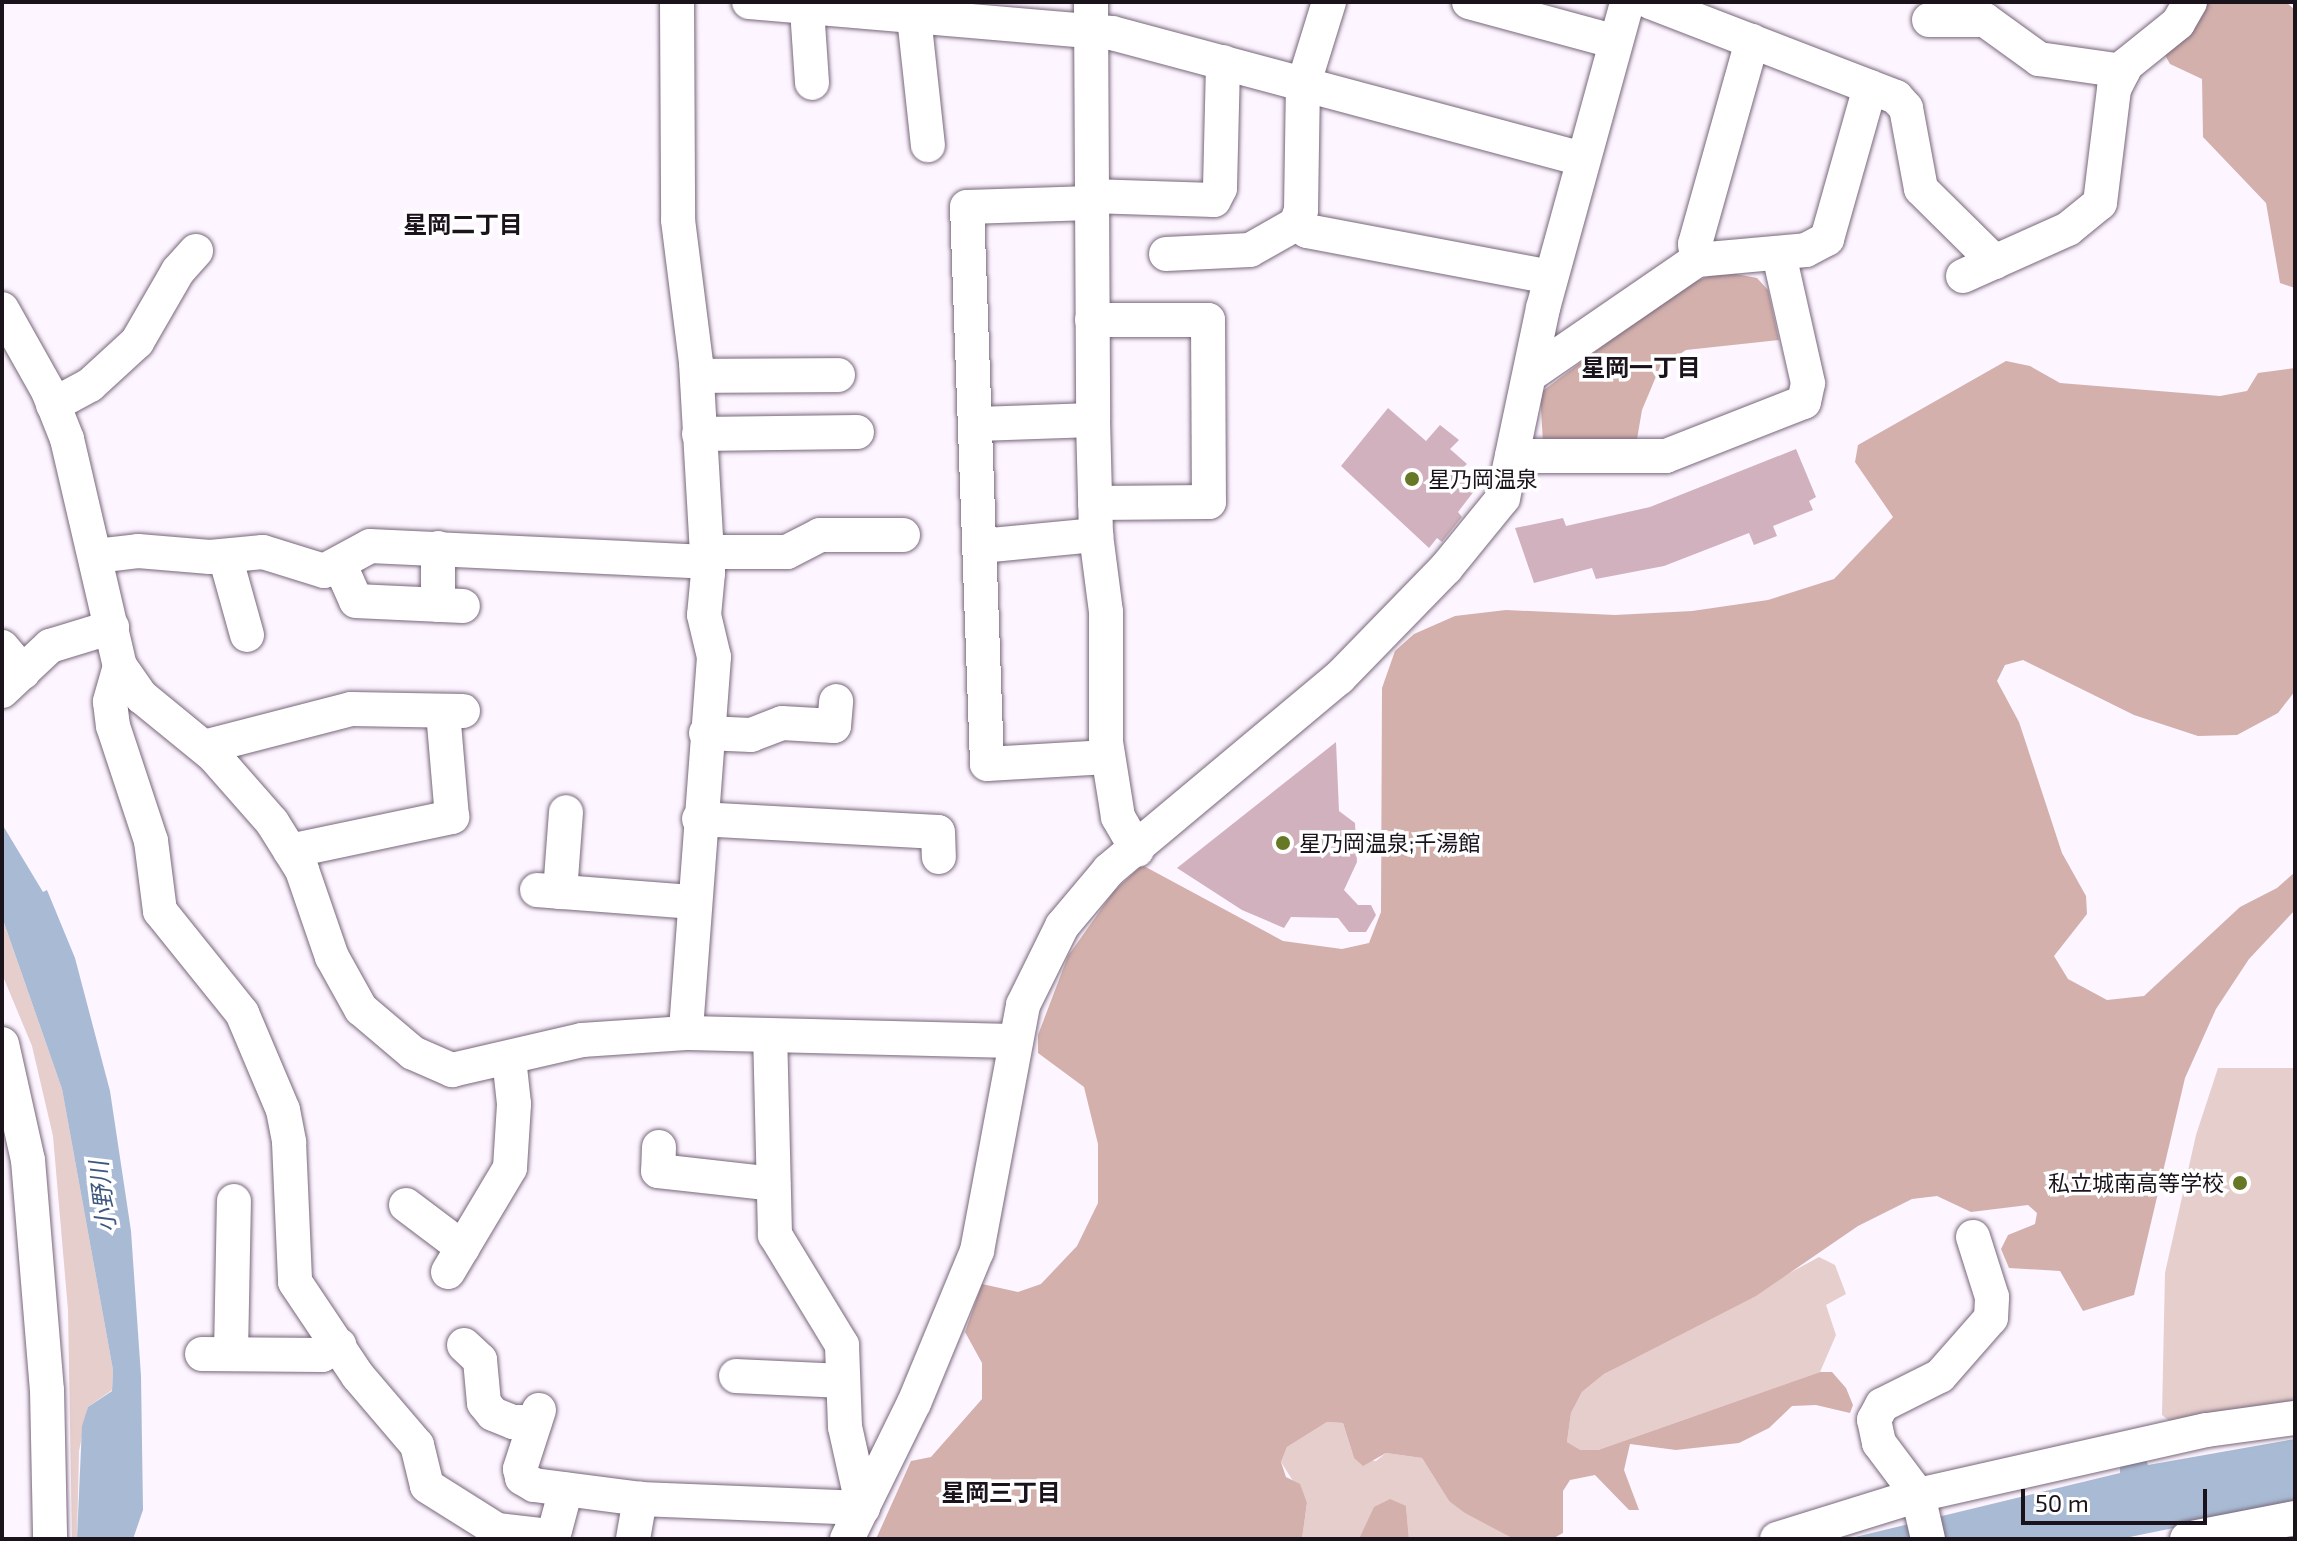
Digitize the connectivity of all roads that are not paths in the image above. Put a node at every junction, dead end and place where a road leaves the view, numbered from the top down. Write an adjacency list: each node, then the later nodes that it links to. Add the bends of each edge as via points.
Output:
1 (677, 2): 34 (street, via 678,220)
2 (749, 2): 8 (street)
3 (1329, 2): 17 (street)
4 (1469, 2): 13 (street)
5 (1627, 2): 13 (street)
6 (1650, 2): 12 (street)
7 (2190, 2): 15 (street, via 2178,23)
8 (807, 9): 9 (street); 16 (street)
9 (914, 17): 10 (street); 19 (street)
10 (1090, 17): 14 (street); 21 (street)
11 (1929, 20): 15 (street, via 1985,20 2039,59)
12 (1752, 41): 18 (street); 26 (street, via 1695,244)
13 (1616, 42): 20 (street)
14 (1223, 62): 17 (street); 21 (street, via 1220,188 1214,200)
15 (2123, 71): 27 (street, via 2114,89 2100,203 2068,229)
16 (812, 83)
17 (1303, 86): 20 (street); 22 (street, via 1301,210)
18 (1870, 87): 25 (street, via 1827,239 1806,250); 27 (street, via 1896,97 1906,108 1921,189)
19 (928, 145)
20 (1581, 159): 29 (street)
21 (1090, 199): 31 (street); 37 (street, via 967,207)
22 (1296, 224): 24 (street, via 1250,250); 29 (street, via 1307,231)
23 (196, 251): 35 (street, via 178,271 137,342 90,385)
24 (1166, 254)
25 (1779, 254): 26 (street); 40 (street, via 1808,383 1804,402 1666,456)
26 (1697, 260): 32 (street)
27 (1995, 262): 28 (street)
28 (1963, 276)
29 (1551, 277): 32 (street)
30 (2, 309): 35 (street)
31 (1092, 320): 36 (street); 41 (street, via 1208,320 1209,502)
32 (1531, 374): 40 (street)
33 (838, 375): 34 (street)
34 (697, 376): 38 (street)
35 (53, 405): 45 (street, via 81,485)
36 (1093, 420): 37 (street); 41 (street)
37 (978, 424): 43 (street)
38 (699, 434): 39 (street); 47 (street)
39 (857, 434)
40 (1512, 456): 59 (street, via 1503,498 1446,568 1339,678)
41 (1096, 519): 43 (street); 56 (street, via 1106,612)
42 (903, 535): 47 (street, via 820,535 787,552)
43 (981, 546): 56 (street, via 987,764)
44 (438, 548): 47 (street); 48 (street, via 370,546); 48 (street, via 451,606 356,601)
45 (96, 556): 46 (street, via 138,551); 49 (street)
46 (225, 556): 48 (street, via 263,552 324,571); 50 (street)
47 (706, 557): 54 (street, via 704,615 714,657)
48 (340, 565)
49 (112, 627): 51 (street); 52 (street, via 50,646)
50 (247, 635)
51 (120, 666): 55 (street, via 157,712); 73 (street, via 110,702 113,726 151,841 160,911 242,1013 261,1048 289,1142 291,1268)
52 (9, 670)
53 (836, 701): 54 (street, via 834,726 782,723 751,735)
54 (706, 733): 58 (street)
55 (204, 747): 60 (street, via 272,822); 60 (street, via 351,709 453,711 452,817)
56 (1108, 757): 59 (street, via 1118,817)
57 (565, 812): 62 (street, via 548,891)
58 (699, 819): 61 (street, via 820,837 938,832); 62 (street)
59 (1137, 850): 65 (street, via 1109,870 1062,926 1023,1005)
60 (290, 851): 67 (street, via 347,988 381,1028 437,1067 452,1070)
61 (939, 857)
62 (694, 902): 63 (street)
63 (686, 1033): 64 (street); 67 (street, via 582,1040)
64 (770, 1037): 65 (street); 69 (street)
65 (1016, 1041): 80 (street, via 977,1251 914,1403)
66 (2, 1044): 83 (street, via 28,1160 47,1390)
67 (509, 1058): 70 (street, via 522,1157 455,1260)
68 (659, 1147): 69 (street, via 658,1171)
69 (773, 1184): 76 (street, via 775,1235 838,1337)
70 (416, 1206)
71 (227, 1217): 73 (street, via 216,1354 322,1355)
72 (1973, 1237): 81 (street, via 1992,1297 1991,1318 1940,1376 1882,1405 1874,1420 1879,1443)
73 (339, 1345): 78 (street, via 417,1445 427,1486 497,1530 549,1536)
74 (480, 1354): 78 (street, via 484,1403 493,1414 513,1422 537,1416 521,1459 522,1478)
75 (736, 1376): 76 (street)
76 (843, 1381): 80 (street, via 845,1427)
77 (2295, 1418): 81 (street, via 2207,1430)
78 (566, 1489): 79 (street)
79 (640, 1499): 80 (street); 84 (street)
80 (863, 1508): 85 (street)
81 (1922, 1514): 86 (street)
82 (2295, 1518): 87 (street)
83 (50, 1539)
84 (633, 1539)
85 (847, 1539)
86 (1777, 1539)
87 (2187, 1539)

